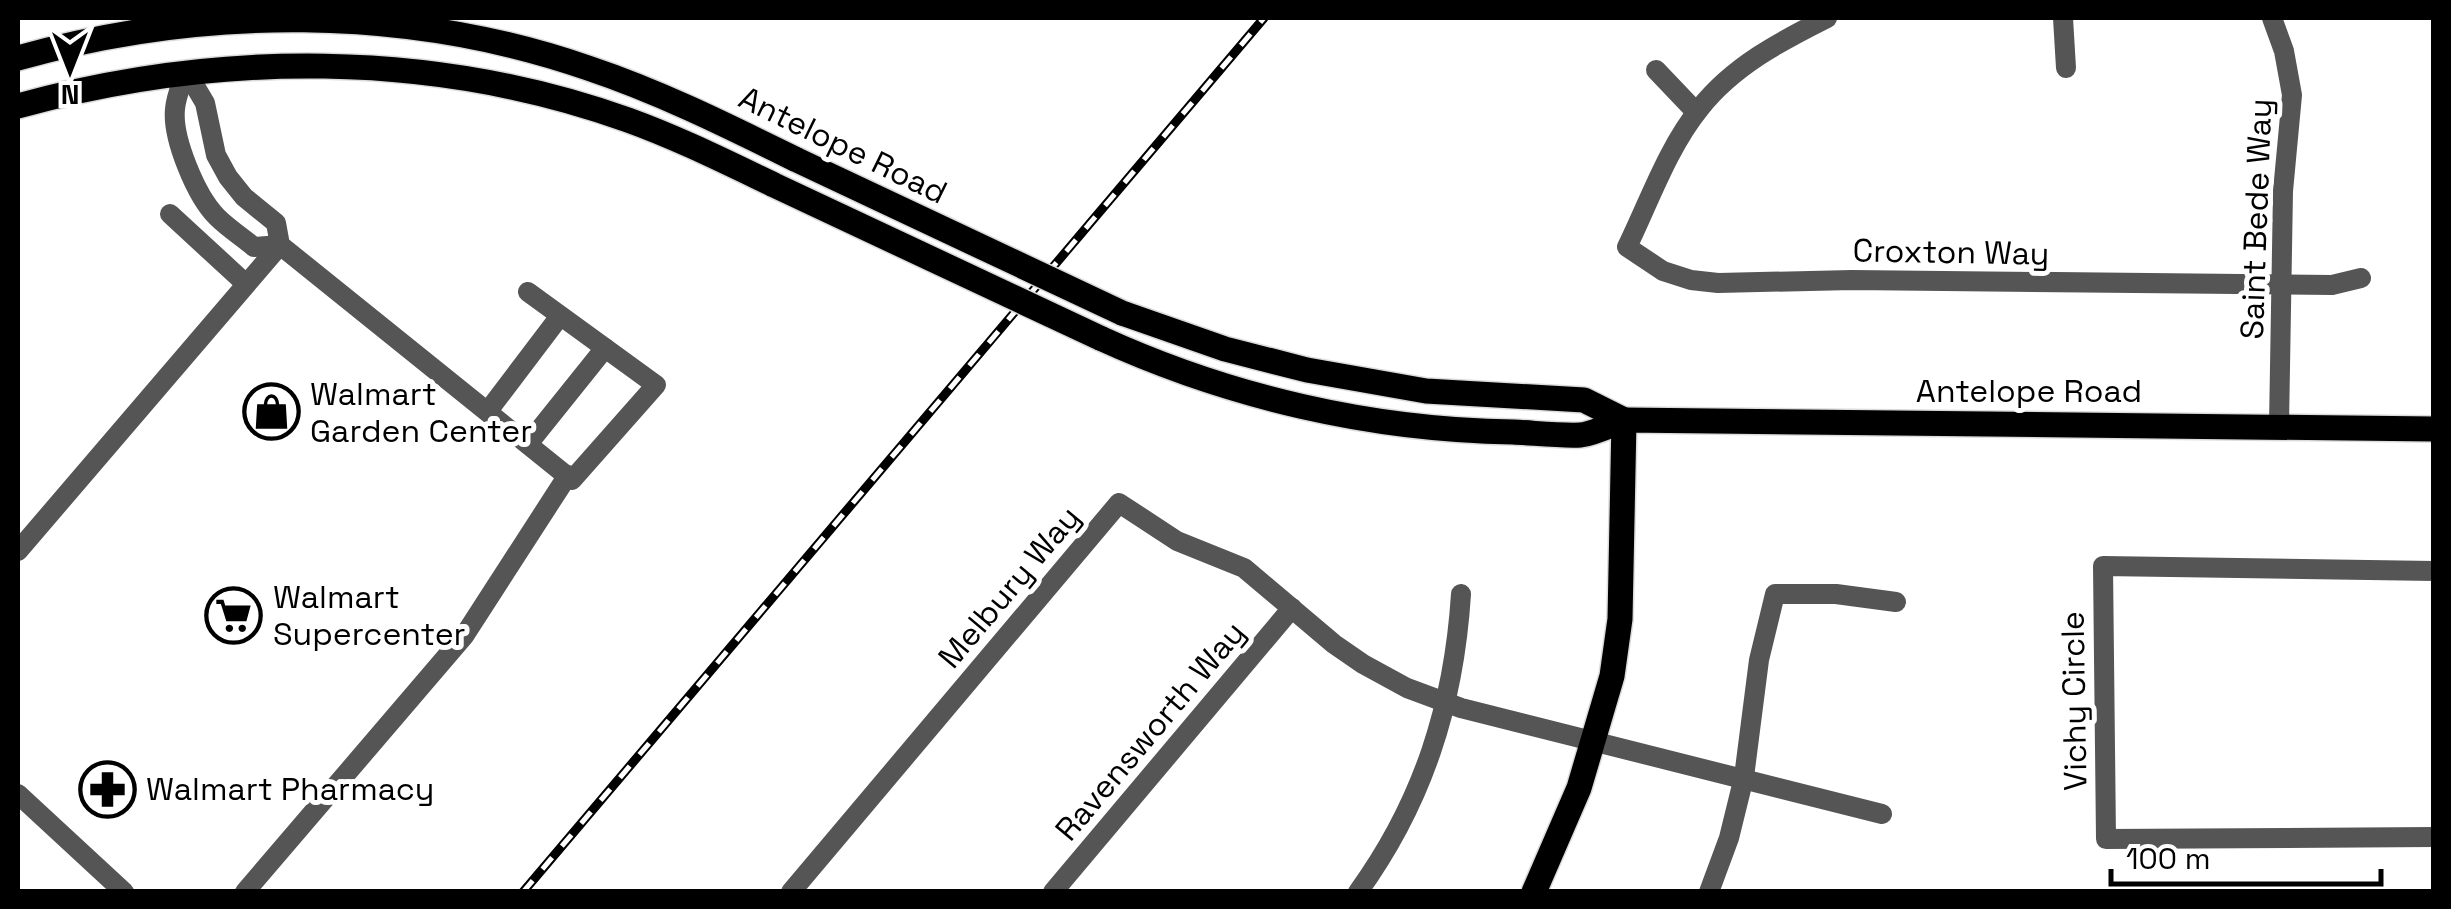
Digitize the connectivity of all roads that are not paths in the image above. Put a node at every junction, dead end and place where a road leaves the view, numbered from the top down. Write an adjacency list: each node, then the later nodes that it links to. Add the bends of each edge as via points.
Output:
1 (1827, 18): 10 (street, via 1752,58)
2 (2063, 18): 6 (street)
3 (2272, 18): 15 (street, Saint Bede Way, via 2292,95)
4 (179, 22): 5 (main road, Antelope Road); 8 (main road); 20 (main road, Antelope Road, bridge, via 327,20 434,32 586,67 1122,313 1225,349 1426,391 1584,400)
5 (18, 58)
6 (2066, 68)
7 (1656, 70): 10 (street)
8 (186, 71): 9 (main road, Antelope Road); 12 (street, via 205,103 216,155 244,197 276,222); 12 (street, via 174,108 176,127 200,194 254,247); 20 (main road, Antelope Road, bridge, via 300,64 389,70 515,90 628,120 1100,338 1258,395 1420,428 1584,434)
9 (18, 106)
10 (1696, 112): 15 (street, Croxton Way, via 1627,247 1691,280)
11 (170, 214): 14 (street)
12 (280, 245): 14 (street); 19 (street)
13 (2361, 278): 15 (street, Croxton Way)
14 (246, 284): 25 (street)
15 (2283, 286): 21 (street, Saint Bede Way)
16 (528, 292): 17 (street)
17 (560, 316): 18 (street); 19 (street)
18 (604, 348): 23 (street); 24 (street, via 656,385 572,480)
19 (488, 411): 23 (street)
20 (1624, 420): 21 (main road, Antelope Road); 31 (main road, via 1620,619 1612,676)
21 (2279, 426): 22 (main road, Antelope Road)
22 (2434, 429)
23 (528, 444): 24 (street)
24 (568, 475): 37 (street, via 464,636)
25 (18, 551)
26 (2434, 571): 35 (street, Vichy Circle, via 2103,566 2106,839)
27 (1461, 594): 30 (street)
28 (1896, 602): 32 (street, via 1775,594)
29 (1292, 608): 30 (street, Melbury Way, via 1363,664); 38 (street, Melbury Way, via 1244,568 1177,541 1119,503); 39 (street, Ravensworth Way)
30 (1447, 704): 31 (street, Melbury Way); 40 (street, via 1402,824)
31 (1592, 740): 32 (street, Melbury Way); 41 (main road, via 1559,841)
32 (1744, 777): 34 (street, Melbury Way); 42 (street)
33 (18, 794): 36 (street)
34 (1882, 814)
35 (2434, 837)
36 (124, 892)
37 (244, 892)
38 (791, 892)
39 (1053, 892)
40 (1358, 892)
41 (1534, 892)
42 (1709, 892)

